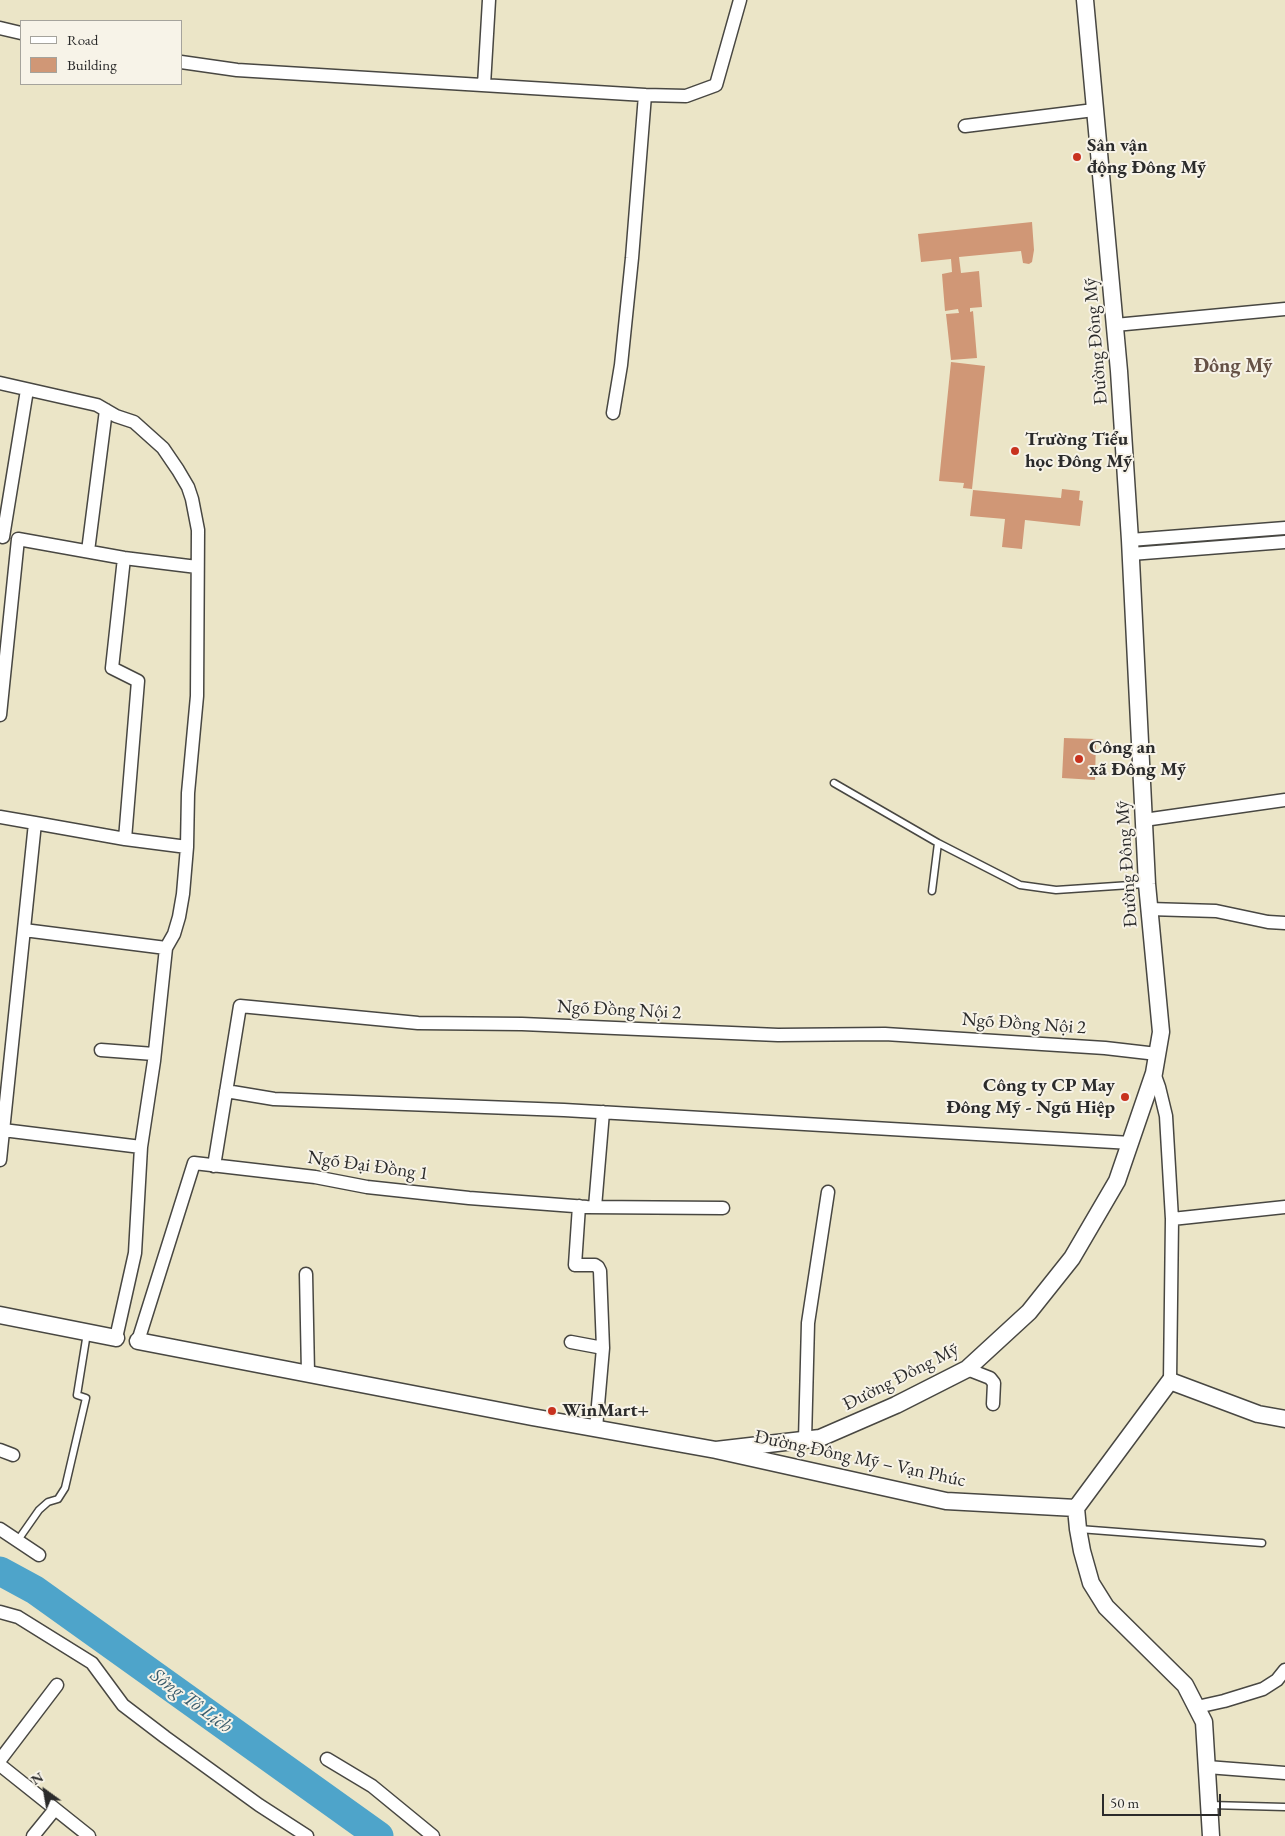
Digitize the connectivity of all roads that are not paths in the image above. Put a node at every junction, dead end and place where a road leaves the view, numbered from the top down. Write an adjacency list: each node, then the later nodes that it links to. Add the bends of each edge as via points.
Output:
1 (489, 0): 8 (street)
2 (740, 0): 9 (street, via 716,85 686,96)
3 (1084, 0): 4 (street); 10 (street, Đường Đông Mỹ)
4 (1090, 0)
5 (0, 28): 6 (street)
6 (20, 33)
7 (182, 62): 8 (street, via 237,70)
8 (484, 85): 9 (street)
9 (645, 96): 17 (street, via 632,258)
10 (1094, 110): 11 (street); 13 (street, Đường Đông Mỹ)
11 (965, 126)
12 (1285, 309): 13 (street)
13 (1115, 325): 22 (street, Đường Đông Mỹ)
14 (0, 383): 15 (street)
15 (27, 390): 16 (street, via 97,404); 19 (street)
16 (106, 410): 23 (street); 25 (street, via 134,422 164,448 188,487 198,530)
17 (613, 413)
18 (1285, 528): 22 (street)
19 (1, 536): 20 (street)
20 (18, 539): 23 (street); 26 (street)
21 (1285, 542): 22 (street)
22 (1131, 547): 30 (street, Đường Đông Mỹ)
23 (88, 551): 24 (street)
24 (124, 558): 25 (street); 32 (street, via 112,668 138,681)
25 (198, 567): 34 (street, via 197,696 188,793)
26 (0, 715)
27 (834, 783): 33 (lane)
28 (1285, 800): 30 (street)
29 (0, 817): 31 (street)
30 (1144, 820): 35 (street, Đường Đông Mỹ)
31 (35, 823): 32 (street); 39 (street)
32 (125, 839): 34 (street)
33 (938, 843): 35 (lane, via 1020,886 1056,890); 36 (lane)
34 (187, 847): 40 (street, via 179,917)
35 (1147, 884): 37 (street, Đường Đông Mỹ)
36 (932, 891)
37 (1149, 909): 38 (street, via 1216,911); 43 (street, Đường Đông Mỹ, via 1161,1032)
38 (1285, 923)
39 (24, 930): 40 (street); 47 (street)
40 (166, 948): 42 (street)
41 (101, 1050): 42 (street)
42 (154, 1054): 49 (street)
43 (1157, 1054): 44 (street, Đường Đông Mỹ); 45 (street, Ngõ Đồng Nội 2, via 885,1034 778,1035 418,1023 240,1006)
44 (1154, 1073): 48 (street, Đường Đông Mỹ); 57 (street, via 1166,1116)
45 (226, 1091): 46 (street, via 274,1099); 51 (street, Ngõ Đồng Nội 2)
46 (603, 1112): 48 (street); 54 (street)
47 (3, 1130): 49 (street); 50 (street)
48 (1131, 1143): 65 (street, Đường Đông Mỹ, via 1117,1181 1072,1258 1029,1312)
49 (141, 1147): 61 (street, via 135,1253)
50 (0, 1160)
51 (214, 1166): 53 (street, Ngõ Đại Đồng 1, via 315,1177 376,1188); 62 (street, Ngõ Đại Đồng 1, via 194,1163)
52 (828, 1192): 71 (street, via 808,1323)
53 (579, 1206): 54 (street, Ngõ Đại Đồng 1); 64 (street, via 575,1265 598,1266 600,1271)
54 (595, 1207): 56 (street, Ngõ Đại Đồng 1)
55 (1285, 1207): 57 (street)
56 (723, 1208)
57 (1172, 1219): 67 (street)
58 (306, 1274): 66 (street)
59 (0, 1315): 60 (street)
60 (87, 1332): 61 (street); 78 (lane, via 77,1395 86,1398 65,1488 58,1499 39,1510)
61 (116, 1338)
62 (138, 1341): 66 (street)
63 (571, 1342): 64 (street)
64 (603, 1348): 70 (street)
65 (967, 1369): 68 (street, via 990,1378 994,1383); 71 (street, Đường Đông Mỹ, via 896,1405 820,1438)
66 (308, 1373): 70 (street)
67 (1170, 1381): 69 (street, via 1258,1414); 75 (street)
68 (993, 1404)
69 (1285, 1419)
70 (596, 1428): 73 (street)
71 (805, 1440): 73 (street, Đường Đông Mỹ)
72 (0, 1450): 74 (street)
73 (716, 1450): 75 (street, Đường Đông Mỹ – Vạn Phúc, via 946,1501)
74 (13, 1455)
75 (1076, 1508): 77 (street)
76 (0, 1529): 78 (street)
77 (1078, 1529): 79 (lane); 84 (street, via 1091,1583 1106,1607 1185,1685)
78 (18, 1540): 80 (street)
79 (1262, 1543)
80 (40, 1555)
81 (0, 1612): 95 (street, via 18,1617 92,1663 123,1705 180,1749)
82 (1285, 1670): 84 (street, via 1263,1689)
83 (57, 1686): 86 (street)
84 (1196, 1707): 88 (street, via 1204,1722)
85 (327, 1759): 96 (street, via 372,1786)
86 (0, 1760)
87 (0, 1765): 92 (street)
88 (1207, 1767): 89 (street); 90 (street)
89 (1285, 1773)
90 (1209, 1804): 91 (lane); 97 (street)
91 (1285, 1807)
92 (55, 1809): 93 (street); 94 (street)
93 (33, 1836)
94 (89, 1836)
95 (307, 1836)
96 (433, 1836)
97 (1211, 1836)

